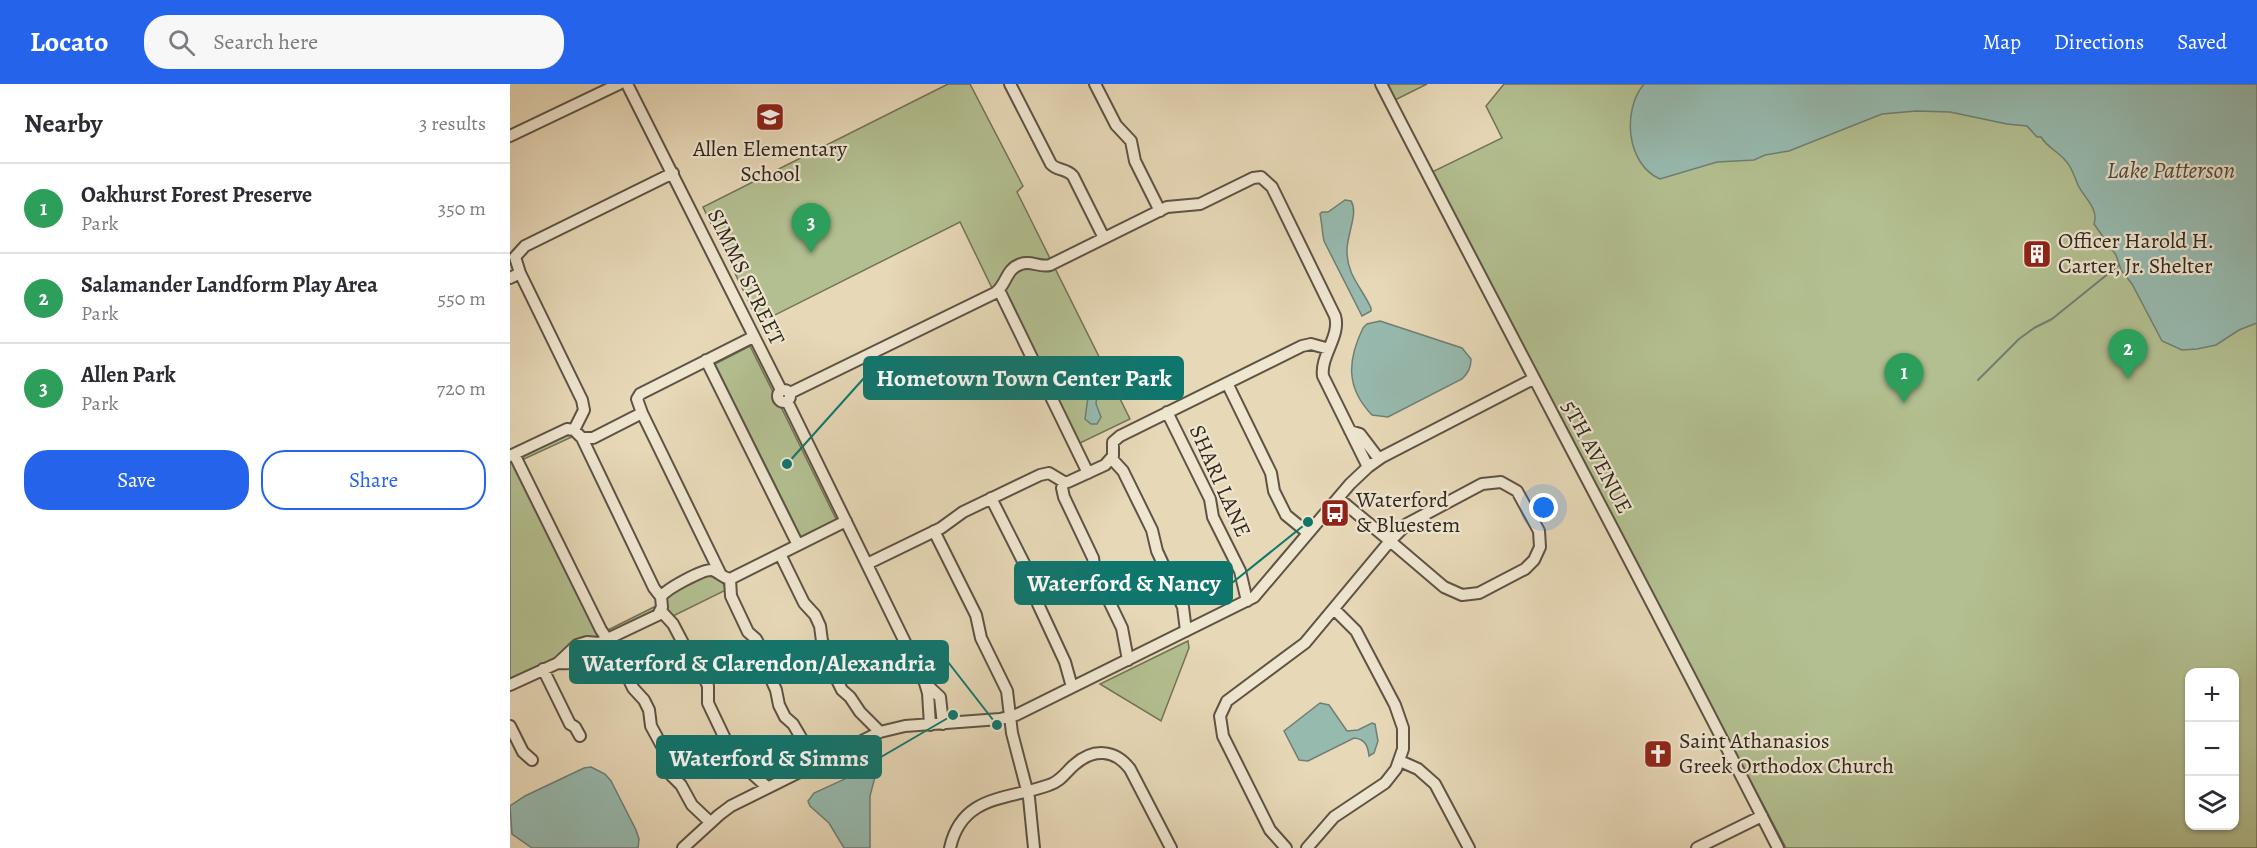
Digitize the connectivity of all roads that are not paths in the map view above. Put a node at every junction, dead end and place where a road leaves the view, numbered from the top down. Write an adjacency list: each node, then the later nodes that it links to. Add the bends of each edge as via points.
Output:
1 (619, 84): 6 (street)
2 (627, 84): 7 (street, SIMMS STREET)
3 (1010, 84): 9 (street, via 1051,164 1072,176)
4 (1095, 84): 8 (street, via 1116,125 1131,141 1135,161)
5 (1381, 84): 15 (street, 5TH AVENUE)
6 (510, 136)
7 (673, 173): 10 (street, via 525,246 515,257); 12 (street, SIMMS STREET)
8 (1160, 210): 9 (street); 13 (street, via 1200,204 1252,178 1266,180 1335,316)
9 (1104, 238): 11 (street, via 1046,266 1022,263 1008,272)
10 (515, 275): 21 (street, via 582,400)
11 (999, 290): 17 (street); 26 (street)
12 (753, 337): 14 (street); 17 (street, SIMMS STREET)
13 (1329, 349): 16 (street, via 1307,344); 20 (street, via 1323,376)
14 (706, 360): 19 (street, via 640,394 637,399); 34 (street)
15 (1533, 379): 24 (street); 61 (street, 5TH AVENUE)
16 (1227, 383): 18 (street); 32 (street, via 1271,473 1274,491 1286,515)
17 (786, 395): 30 (street, SIMMS STREET)
18 (1167, 412): 23 (street, via 1115,439); 39 (street, SHARI LANE, via 1210,499 1213,517 1240,571)
19 (642, 414): 21 (street, via 593,438); 37 (street)
20 (1350, 431): 24 (street, via 1360,434); 25 (street)
21 (578, 434): 22 (street, via 567,429); 38 (street)
22 (512, 455): 43 (street, via 601,630)
23 (1112, 459): 26 (street); 42 (street, via 1123,471 1152,530 1157,551 1184,607)
24 (1380, 459): 25 (street)
25 (1368, 466): 29 (street)
26 (1088, 474): 27 (street)
27 (1064, 482): 28 (street, via 1045,473); 44 (street, via 1064,497 1124,634)
28 (991, 498): 31 (street); 49 (street, via 1036,589 1038,604)
29 (1338, 498): 32 (street); 33 (street)
30 (846, 521): 34 (street); 36 (street, SIMMS STREET)
31 (934, 531): 36 (street); 50 (street, via 976,615 981,638 1007,691)
32 (1308, 533): 39 (street, via 1265,586)
33 (1390, 541): 33 (street, via 1448,590 1466,596 1525,569 1537,556 1541,542 1517,491 1493,482 1413,519); 40 (street)
34 (798, 545): 35 (street)
35 (780, 554): 37 (street); 54 (street, via 804,603 815,615 842,690)
36 (867, 564): 47 (street, SIMMS STREET)
37 (725, 577): 38 (street, via 705,571 666,590); 56 (street, via 748,632 764,654 765,668 785,717)
38 (661, 597): 41 (street)
39 (1247, 601): 42 (street)
40 (1335, 610): 58 (street, via 1356,631 1401,717 1404,738); 67 (street, via 1305,643 1234,694 1220,717 1222,735 1270,830)
41 (661, 611): 43 (street); 59 (street, via 701,671 708,686 708,703 729,747)
42 (1186, 631): 44 (street)
43 (603, 641): 45 (street, via 577,645); 45 (street, via 583,661); 62 (street, via 644,700 672,775 692,805)
44 (1128, 660): 49 (street)
45 (558, 663): 46 (street)
46 (543, 669): 48 (street); 55 (street)
47 (925, 683): 51 (street, SIMMS STREET, via 940,697); 52 (street, SIMMS STREET)
48 (510, 685)
49 (1072, 687): 50 (street)
50 (1010, 717): 51 (street); 60 (street)
51 (943, 724): 52 (street)
52 (930, 725): 54 (street)
53 (510, 726): 57 (street, via 523,752)
54 (880, 732): 56 (street)
55 (580, 736)
56 (823, 759): 59 (street)
57 (532, 760)
58 (1400, 761): 68 (street, via 1385,783 1334,817); 69 (street, via 1418,769 1435,784)
59 (767, 787): 62 (street)
60 (1028, 792): 64 (street, via 989,800 978,807 957,829); 65 (street); 66 (street, via 1055,783 1091,754 1114,755 1130,770)
61 (1762, 816): 70 (street); 71 (street, 5TH AVENUE)
62 (710, 822): 63 (street)
63 (683, 848)
64 (950, 848)
65 (1034, 848)
66 (1171, 848)
67 (1286, 848)
68 (1307, 848)
69 (1469, 848)
70 (1697, 848)
71 (1778, 848)

